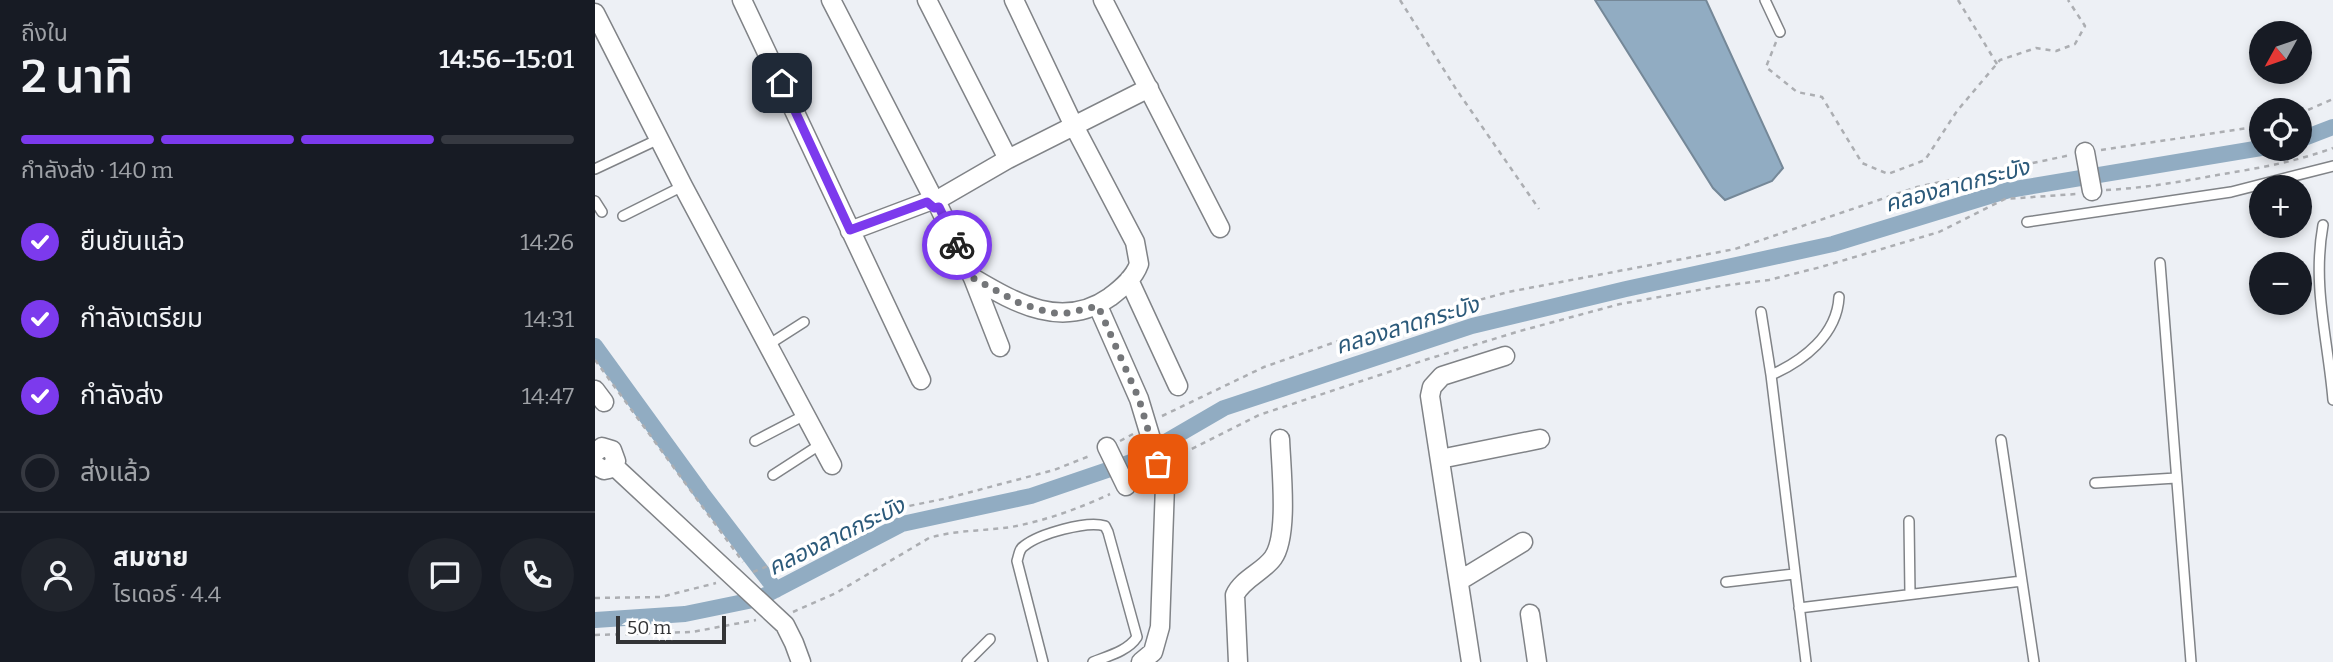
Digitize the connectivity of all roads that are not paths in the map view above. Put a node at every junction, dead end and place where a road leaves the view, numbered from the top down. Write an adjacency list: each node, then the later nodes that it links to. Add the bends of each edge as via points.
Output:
1 (742, 0): 25 (street)
2 (831, 0): 18 (street)
3 (927, 0): 13 (street)
4 (1014, 0): 10 (street)
5 (1103, 0): 9 (street)
6 (1765, 0): 8 (lane)
7 (595, 13): 11 (street)
8 (1780, 32)
9 (1149, 88): 10 (street); 24 (street)
10 (1073, 124): 13 (street); 28 (street, via 1135,242 1139,264)
11 (659, 139): 15 (lane); 16 (street)
12 (2085, 152): 17 (street)
13 (1008, 159): 18 (street)
14 (2333, 166): 22 (lane, via 2231,192)
15 (595, 169)
16 (683, 186): 21 (lane); 33 (street)
17 (2092, 191)
18 (935, 199): 25 (street); 27 (street)
19 (595, 201): 20 (lane)
20 (602, 212)
21 (623, 216)
22 (2027, 222)
23 (2323, 225): 39 (lane, via 2319,289)
24 (1220, 228)
25 (850, 230): 37 (street)
26 (2159, 263): 51 (lane)
27 (973, 278): 30 (street, via 1019,303 1051,313); 34 (street)
28 (1129, 280): 30 (street); 38 (street)
29 (1839, 297): 36 (lane, via 1835,321 1803,359)
30 (1098, 306): 68 (street, via 1139,399 1165,485 1160,627 1153,652)
31 (1761, 312): 36 (lane)
32 (804, 322): 33 (lane)
33 (768, 345): 40 (street)
34 (1000, 347)
35 (1505, 356): 47 (street, via 1442,376 1432,387)
36 (1770, 375): 56 (lane)
37 (921, 380)
38 (1178, 386)
39 (2333, 400)
40 (805, 415): 44 (lane); 45 (street)
41 (1280, 439): 69 (street, via 1283,534 1273,558 1240,586 1235,596)
42 (1540, 439): 47 (street)
43 (2001, 440): 58 (lane)
44 (755, 441)
45 (821, 444): 49 (street); 50 (lane)
46 (1108, 449): 53 (street)
47 (1440, 459): 57 (street)
48 (599, 464): 64 (street, via 719,577 785,625)
49 (832, 465)
50 (773, 475)
51 (2176, 478): 52 (lane); 74 (lane)
52 (2095, 483)
53 (1125, 484)
54 (1909, 521): 60 (lane)
55 (1523, 542): 57 (street)
56 (1794, 574): 59 (lane); 61 (lane)
57 (1459, 580): 70 (street)
58 (2022, 580): 60 (lane); 73 (lane)
59 (1726, 582)
60 (1910, 594): 61 (lane)
61 (1799, 608): 72 (lane)
62 (1530, 614): 71 (street)
63 (990, 639): 65 (lane)
64 (801, 662)
65 (967, 662)
66 (1043, 662): 67 (lane, via 1017,561 1020,550 1053,533 1099,524 1108,532 1137,637 1123,649)
67 (1093, 662)
68 (1141, 662)
69 (1238, 662)
70 (1471, 662)
71 (1537, 662)
72 (1806, 662)
73 (2033, 662)
74 (2190, 662)

